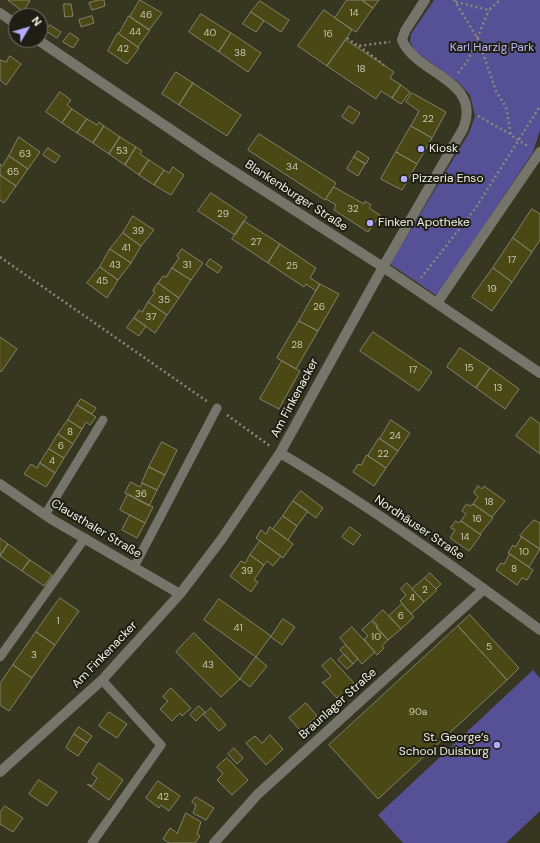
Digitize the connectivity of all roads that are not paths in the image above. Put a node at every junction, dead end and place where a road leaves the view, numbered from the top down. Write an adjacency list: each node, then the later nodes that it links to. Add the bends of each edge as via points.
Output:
1 (425, 0): 4 (street, Am Finkenacker, via 402,40 410,54 451,83 464,97 467,120)
2 (48, 47): 4 (street, Blankenburger Straße, via 213,158)
3 (540, 153): 5 (street)
4 (383, 267): 5 (street, Blankenburger Straße); 9 (street, Am Finkenacker)
5 (437, 304): 6 (street, Blankenburger Straße)
6 (540, 374)
7 (217, 408): 13 (lane)
8 (103, 420): 11 (lane)
9 (280, 453): 14 (street, Nordhäuser Straße, via 326,481); 15 (street, Am Finkenacker, via 221,540)
10 (0, 484): 11 (street, Clausthaler Straße)
11 (45, 515): 12 (street, Clausthaler Straße)
12 (85, 538): 13 (street, Clausthaler Straße); 17 (lane)
13 (134, 567): 15 (street, Clausthaler Straße)
14 (484, 589): 16 (street, Nordhäuser Straße); 21 (street, Braunlager Straße, via 258,794)
15 (180, 594): 18 (street, Am Finkenacker)
16 (540, 630)
17 (0, 657)
18 (102, 680): 19 (street, Am Finkenacker); 20 (lane, via 161,745)
19 (0, 772)
20 (92, 843)
21 (214, 843)

